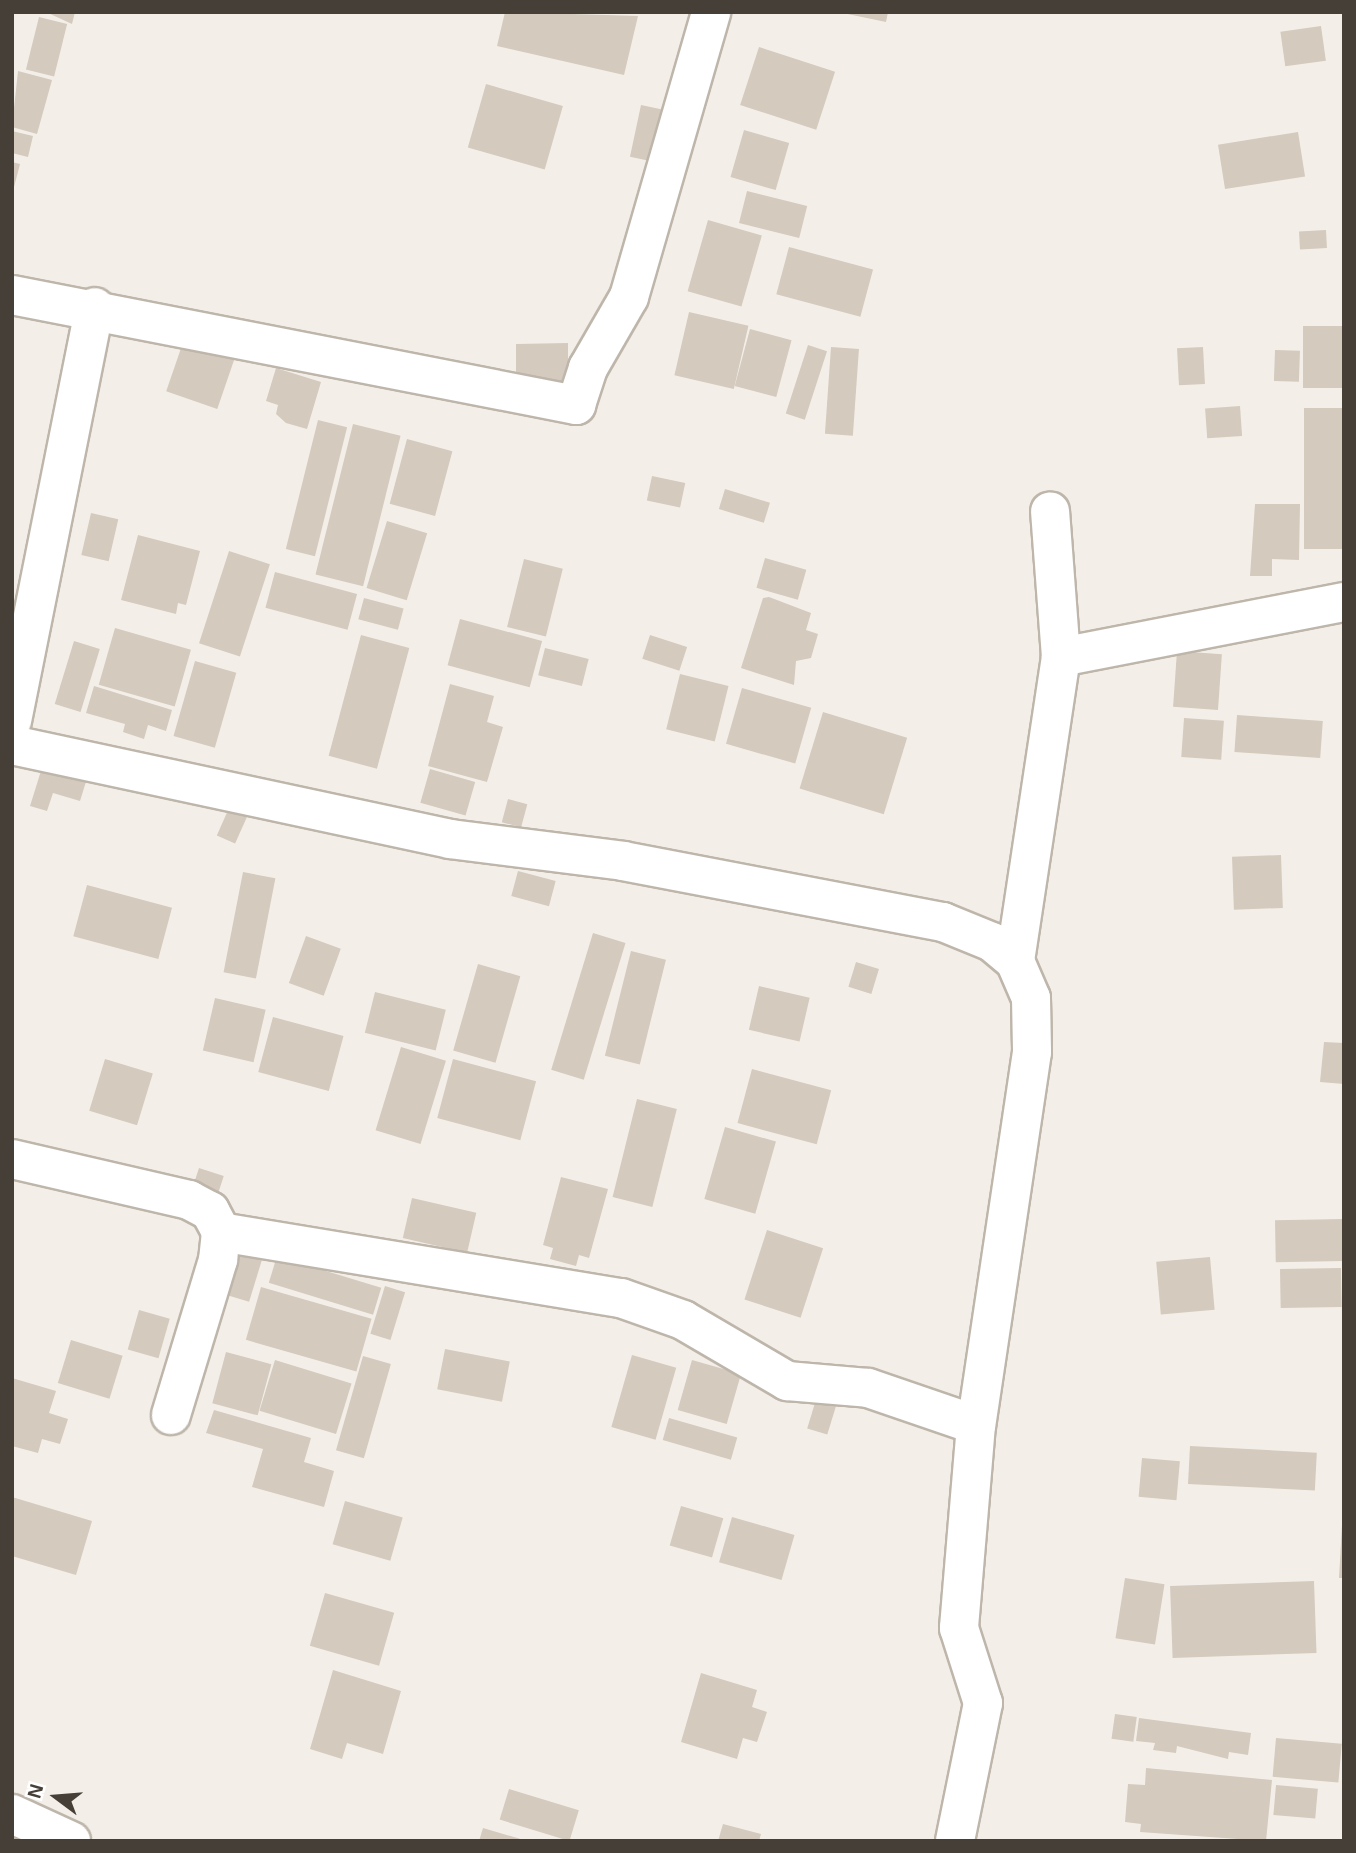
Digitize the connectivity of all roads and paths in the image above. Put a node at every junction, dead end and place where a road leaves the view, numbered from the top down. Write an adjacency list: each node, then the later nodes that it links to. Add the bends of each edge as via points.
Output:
1 (711, 12): 3 (street, via 629,297 588,368 576,404 439,382 327,351 130,320)
2 (12, 295): 3 (street)
3 (95, 307): 7 (street)
4 (1050, 511): 6 (street)
5 (1344, 601): 6 (street)
6 (1060, 657): 9 (street)
7 (12, 721)
8 (12, 745): 9 (street, via 450,839 623,861 943,922 992,942)
9 (1015, 961): 13 (street, via 1031,998 1032,1052)
10 (12, 1159): 11 (street, via 189,1200 210,1211)
11 (220, 1231): 12 (street, via 202,1323); 13 (street, via 621,1298 683,1320 787,1381 868,1388)
12 (172, 1415)
13 (976, 1425): 16 (street, via 959,1628 983,1703)
14 (12, 1814): 15 (street)
15 (71, 1841)
16 (955, 1841)

